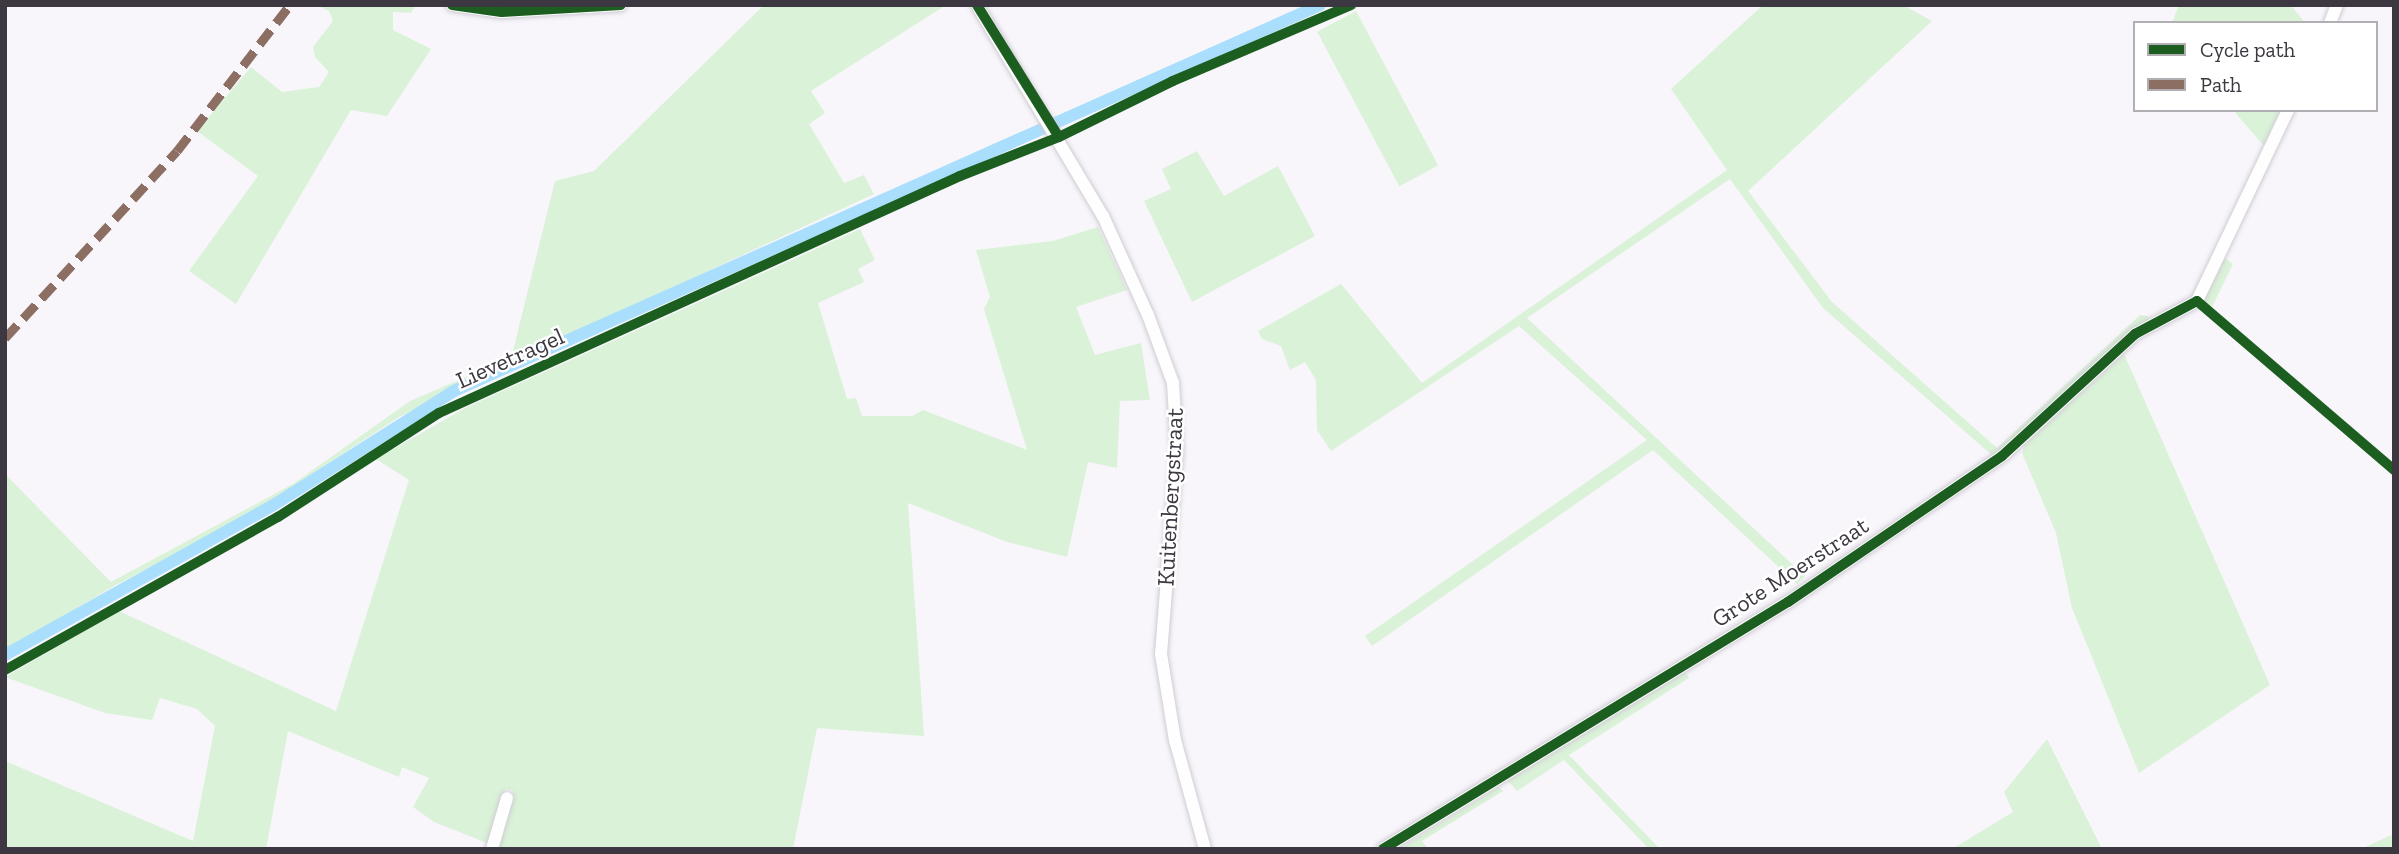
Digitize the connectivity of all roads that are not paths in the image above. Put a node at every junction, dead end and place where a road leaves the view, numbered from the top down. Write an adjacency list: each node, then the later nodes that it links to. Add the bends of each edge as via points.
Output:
1 (452, 5): 2 (street, via 502,12)
2 (621, 5)
3 (977, 5): 7 (street, Kuitenbergstraat, via 1051,124 1136,285 1176,400 1177,451 1161,654 1175,740)
4 (2287, 112): 8 (street, Grote Moerstraat, via 2197,301 2135,334 2002,456 1788,602)
5 (507, 798): 6 (street)
6 (492, 849)
7 (1205, 849)
8 (1383, 849)

